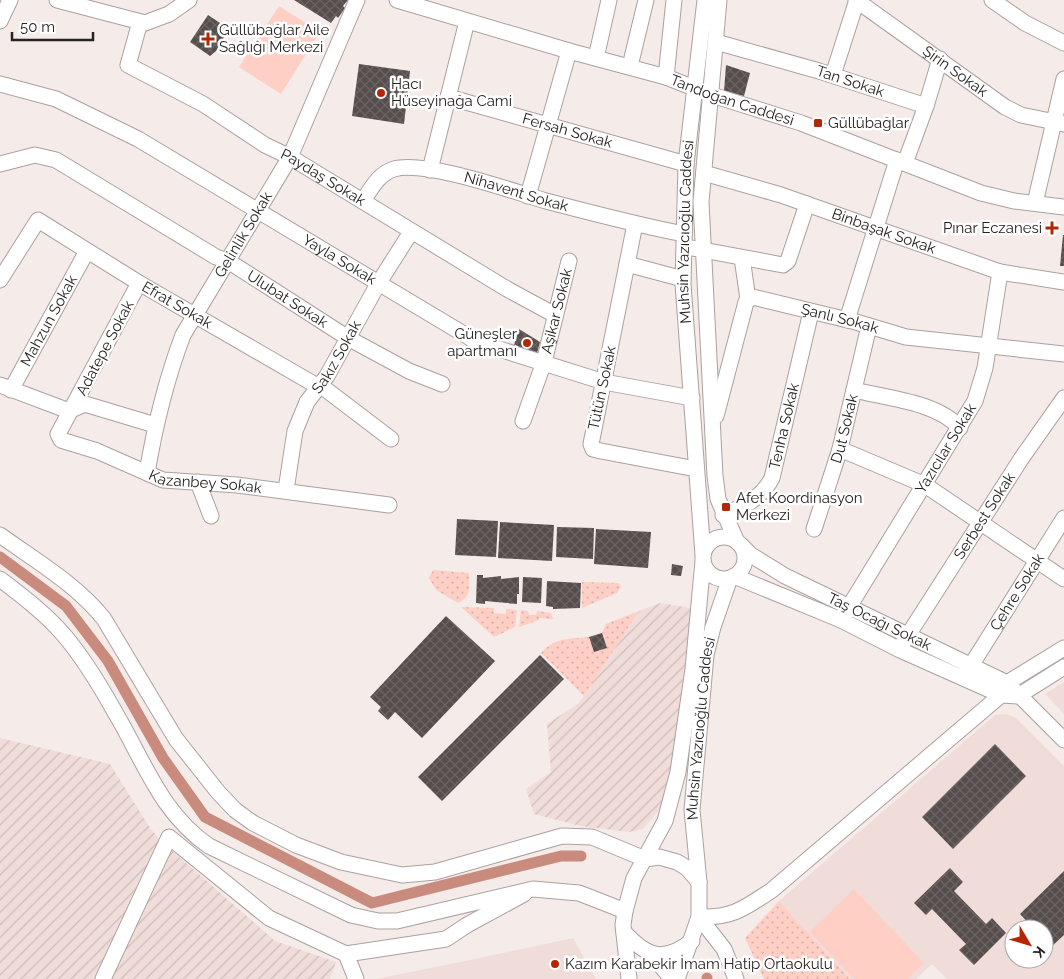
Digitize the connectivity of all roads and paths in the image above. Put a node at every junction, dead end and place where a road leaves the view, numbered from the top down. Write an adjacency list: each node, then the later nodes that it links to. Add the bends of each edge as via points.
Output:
1 (10, 0): 13 (street)
2 (57, 0): 15 (street)
3 (189, 0): 15 (street, via 153,22)
4 (357, 0): 32 (street, Gelinlik Sokak)
5 (609, 0): 19 (street)
6 (646, 0): 21 (street)
7 (674, 0): 23 (street)
8 (705, 0): 26 (street, Muhsin Yazıcıoğlu Caddesi)
9 (719, 0): 16 (street, Muhsin Yazıcıoğlu Caddesi)
10 (857, 0): 20 (street, Şirin Sokak); 22 (street)
11 (992, 0): 17 (street)
12 (406, 1): 14 (street, Tandoğan Caddesi)
13 (0, 21)
14 (467, 21): 18 (street, Tandoğan Caddesi); 28 (street)
15 (140, 22): 32 (street, Paydaş Sokak, via 128,65 203,104 265,145)
16 (716, 42): 22 (street, Tan Sokak); 27 (street, Muhsin Yazıcıoğlu Caddesi)
17 (1064, 44)
18 (569, 51): 19 (street, Tandoğan Caddesi); 31 (street)
19 (596, 58): 21 (street, Tandoğan Caddesi)
20 (940, 59): 29 (street); 30 (street, Şirin Sokak, via 1005,107)
21 (630, 66): 23 (street, Tandoğan Caddesi)
22 (833, 75): 29 (street, Tan Sokak)
23 (666, 76): 26 (street, Tandoğan Caddesi)
24 (1064, 78): 30 (street)
25 (0, 84): 43 (street, Yayla Sokak, via 77,108 138,138)
26 (695, 87): 27 (street, Tandoğan Caddesi); 35 (street, Muhsin Yazıcıoğlu Caddesi)
27 (712, 95): 33 (street, Tandoğan Caddesi, via 801,123); 37 (street, Muhsin Yazıcıoğlu Caddesi)
28 (448, 97): 31 (street, Fersah Sokak); 36 (street)
29 (926, 106): 33 (street)
30 (1058, 124): 41 (street)
31 (549, 126): 35 (street, Fersah Sokak); 38 (street)
32 (290, 157): 39 (street, Paydaş Sokak); 43 (street, Gelinlik Sokak)
33 (901, 162): 41 (street, Tandoğan Caddesi, via 981,193); 45 (street)
34 (0, 164): 51 (street, Ulubat Sokak, via 35,155 56,160 216,257)
35 (686, 164): 47 (street, Muhsin Yazıcıoğlu Caddesi)
36 (430, 170): 38 (street, Nihavent Sokak); 39 (street, Nihavent Sokak, via 406,168 384,173)
37 (704, 173): 40 (street, Binbaşak Sokak); 48 (street, Muhsin Yazıcıoğlu Caddesi)
38 (528, 196): 44 (street, Nihavent Sokak)
39 (363, 201): 46 (street, Paydaş Sokak)
40 (807, 204): 45 (street, Binbaşak Sokak); 50 (street, Nihavent Sokak, via 788,261 783,265)
41 (1035, 204): 42 (street, Tandoğan Caddesi)
42 (1064, 207)
43 (260, 211): 51 (street, Gelinlik Sokak); 60 (street, Yayla Sokak)
44 (634, 224): 47 (street, Nihavent Sokak); 54 (street, Tütün Sokak)
45 (875, 228): 55 (street, Binbaşak Sokak); 65 (street)
46 (411, 232): 60 (street, Sakız Sokak); 64 (street, Paydaş Sokak)
47 (683, 240): 48 (street, Nihavent Sokak); 56 (street, Muhsin Yazıcıoğlu Caddesi)
48 (702, 250): 50 (street, Nihavent Sokak); 81 (street, Muhsin Yazıcıoğlu Caddesi)
49 (87, 251): 53 (street, Efrat Sokak, via 38,220); 59 (street, Efrat Sokak); 74 (street, Mahzun Sokak)
50 (742, 258): 61 (street)
51 (228, 261): 63 (street, Gelinlik Sokak); 67 (street, Ulubat Sokak)
52 (569, 261): 64 (street, Aşikar Sokak)
53 (4, 262): 57 (street)
54 (627, 264): 56 (street); 71 (street, Tütün Sokak)
55 (1000, 272): 58 (street, Binbaşak Sokak); 68 (street, Yazıcılar Sokak)
56 (683, 278): 76 (street, Muhsin Yazıcıoğlu Caddesi)
57 (0, 280)
58 (1064, 282)
59 (139, 283): 63 (street, Efrat Sokak); 78 (street, Adatepe Sokak)
60 (378, 284): 67 (street, Sakız Sokak); 70 (street, Yayla Sokak, via 477,342)
61 (748, 299): 62 (street, Şanlı Sokak, via 752,297); 81 (street)
62 (811, 312): 65 (street, Şanlı Sokak); 91 (street, Tenha Sokak, via 772,478 758,496)
63 (194, 315): 73 (street, Efrat Sokak); 80 (street, Gelinlik Sokak, via 172,366)
64 (555, 315): 70 (street, Aşikar Sokak)
65 (847, 320): 66 (street, Şanlı Sokak)
66 (869, 326): 68 (street, Şanlı Sokak, via 906,337); 75 (street, Dut Sokak)
67 (348, 338): 72 (street, Ulubat Sokak); 73 (street, Sakız Sokak)
68 (987, 346): 69 (street, Şanlı Sokak); 82 (street, Yazıcılar Sokak, via 981,386)
69 (1064, 354)
70 (544, 362): 71 (street, Yayla Sokak); 79 (street, Aşikar Sokak)
71 (604, 382): 76 (street, Yayla Sokak); 85 (street, Tütün Sokak, via 591,444 593,449)
72 (442, 384)
73 (320, 386): 83 (street, Efrat Sokak); 89 (street, Sakız Sokak, via 307,402 295,431)
74 (5, 388): 78 (street)
75 (854, 390): 82 (street, via 935,410); 84 (street, Dut Sokak)
76 (692, 398): 85 (street, Muhsin Yazıcıoğlu Caddesi)
77 (1064, 398): 94 (street, Serbest Sokak)
78 (69, 411): 80 (street, via 85,404); 86 (street, Kazanbey Sokak, via 58,434 61,440)
79 (523, 421)
80 (155, 425): 86 (street, Gelinlik Sokak)
81 (712, 427): 91 (street, Muhsin Yazıcıoğlu Caddesi, via 715,476)
82 (960, 428): 88 (street, Yazıcılar Sokak)
83 (391, 439)
84 (840, 449): 88 (street); 95 (street, Dut Sokak)
85 (696, 469): 98 (street, Muhsin Yazıcıoğlu Caddesi)
86 (147, 473): 87 (street, Kazanbey Sokak, via 172,482)
87 (198, 482): 89 (street, Kazanbey Sokak); 92 (street)
88 (925, 485): 94 (street); 103 (street, Yazıcılar Sokak)
89 (286, 490): 90 (street, Kazanbey Sokak)
90 (389, 505)
91 (723, 515): 97 (street, Muhsin Yazıcıoğlu Caddesi)
92 (211, 516)
93 (1064, 518): 99 (street, Çehre Sokak)
94 (981, 521): 99 (street); 104 (street, Serbest Sokak)
95 (814, 529)
96 (0, 536): 112 (street, via 92,604 176,739 197,766 235,810 271,834 341,862 402,875 434,872 562,836 592,837)
97 (739, 544): 98 (street, via 727,538 717,539 708,545); 100 (street, via 744,551 744,564); 103 (street, Taş Ocağı Sokak)
98 (703, 558): 100 (street, via 713,576); 112 (street, Muhsin Yazıcıoğlu Caddesi, via 693,669 678,772 665,821)
99 (1037, 562): 102 (street); 108 (street, Çehre Sokak)
100 (732, 577): 103 (street, Taş Ocağı Sokak); 113 (street, Muhsin Yazıcıoğlu Caddesi, via 706,655 692,810)
101 (0, 579): 114 (street, via 64,635 116,714 166,805 191,834 209,846 351,915 378,921 397,921)
102 (1064, 579)
103 (844, 613): 104 (street, Taş Ocağı Sokak); 106 (street, Taş Ocağı Sokak)
104 (908, 636): 106 (street, Serbest Sokak); 108 (street, Taş Ocağı Sokak)
105 (1064, 648): 109 (street)
106 (900, 650): 108 (street, Taş Ocağı Sokak)
107 (1064, 667): 110 (street)
108 (966, 673): 109 (street, Taş Ocağı Sokak)
109 (1004, 689): 110 (street, Taş Ocağı Sokak); 116 (street, via 772,890 722,918)
110 (1018, 696): 111 (street)
111 (1064, 740)
112 (645, 859): 113 (street, via 659,857 677,862); 115 (street, Muhsin Yazıcıoğlu Caddesi, via 632,885)
113 (699, 882): 116 (street, Muhsin Yazıcıoğlu Caddesi)
114 (533, 889): 115 (street, via 579,893); 119 (street, via 446,939)
115 (625, 911): 117 (street, Muhsin Yazıcıoğlu Caddesi)
116 (699, 918): 118 (street, Muhsin Yazıcıoğlu Caddesi); 126 (street, via 724,949)
117 (624, 932): 120 (street); 123 (street, Muhsin Yazıcıoğlu Caddesi)
118 (692, 941): 120 (street, via 673,952); 125 (street, Muhsin Yazıcıoğlu Caddesi)
119 (346, 954): 121 (street, via 269,918 169,837); 122 (street)
120 (652, 955): 124 (street)
121 (103, 979)
122 (356, 979)
123 (629, 979)
124 (672, 979)
125 (677, 979)
126 (736, 979)

